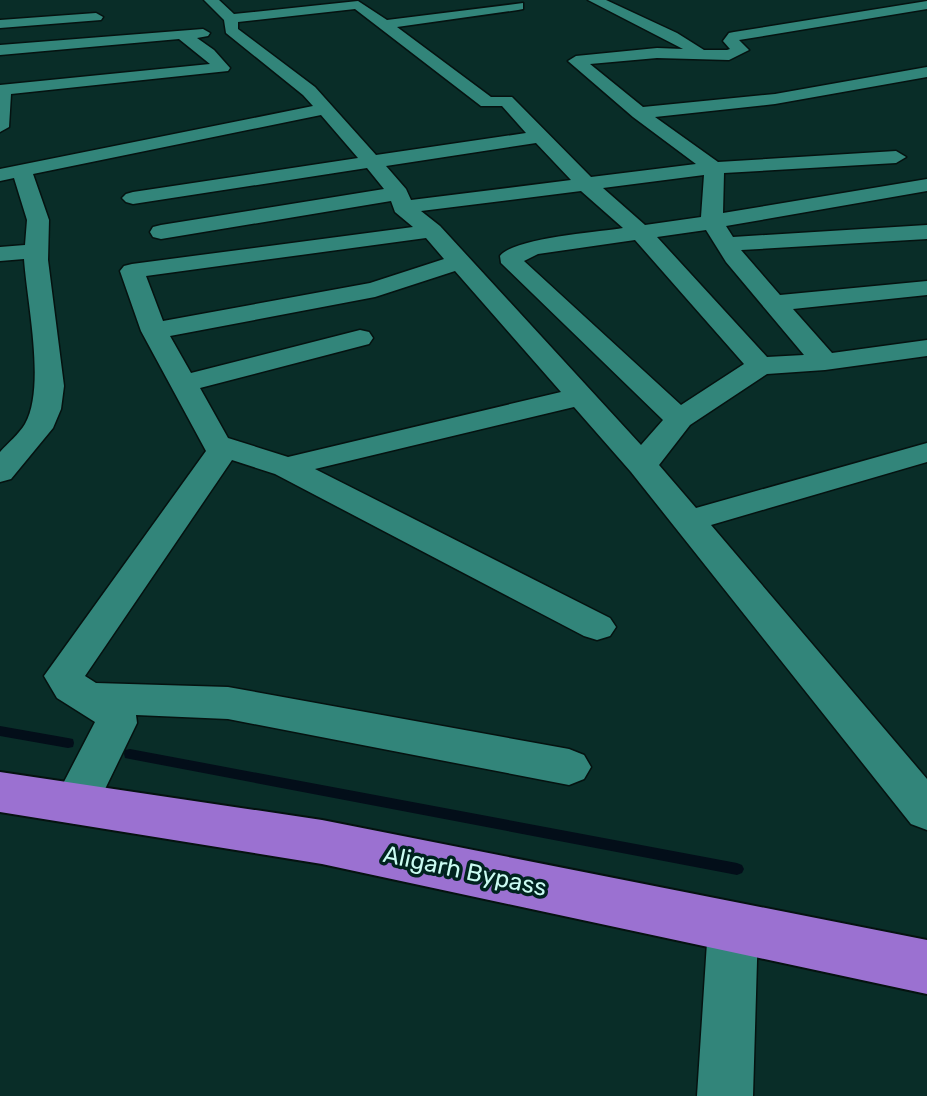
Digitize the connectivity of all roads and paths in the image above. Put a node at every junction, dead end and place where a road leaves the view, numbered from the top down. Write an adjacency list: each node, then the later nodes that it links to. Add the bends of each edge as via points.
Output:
1 (255, 0): 7 (street)
2 (595, 0): 13 (street)
3 (382, 2): 4 (street)
4 (352, 3): 7 (street); 11 (street)
5 (927, 5): 16 (street, via 734,36 730,41 741,50 737,54)
6 (518, 6): 11 (street)
7 (272, 15): 8 (street)
8 (224, 16): 12 (street); 19 (street)
9 (96, 17): 10 (street)
10 (0, 24)
11 (383, 25): 22 (street, via 487,102 506,101)
12 (181, 34): 15 (street, via 159,30); 18 (street, via 222,68)
13 (672, 36): 14 (street); 16 (street)
14 (593, 46)
15 (0, 50)
16 (703, 55): 20 (street, via 657,53 576,61)
17 (927, 72): 20 (street, via 775,99)
18 (1, 86): 21 (street)
19 (324, 109): 24 (street); 26 (street)
20 (639, 113): 25 (street)
21 (0, 127)
22 (542, 136): 24 (street); 27 (street)
23 (896, 157): 25 (street)
24 (370, 161): 29 (street); 30 (street)
25 (714, 168): 27 (street); 31 (street)
26 (11, 173): 37 (street, via 38,220)
27 (587, 185): 30 (street); 33 (street)
28 (927, 185): 31 (street)
29 (133, 198)
30 (401, 200): 32 (street); 34 (street)
31 (712, 222): 33 (street); 36 (street)
32 (432, 231): 39 (street); 42 (street, via 132,271)
33 (639, 231): 46 (street); 49 (street, via 533,248 512,256 513,262)
34 (161, 232)
35 (927, 232): 36 (street)
36 (728, 244): 41 (street)
37 (36, 251): 38 (street); 54 (street, via 50,386 38,428)
38 (0, 254)
39 (459, 262): 42 (street, via 375,289); 48 (street)
40 (927, 288): 41 (street)
41 (773, 303): 45 (street)
42 (154, 331): 47 (street)
43 (360, 338): 47 (street)
44 (927, 348): 45 (street)
45 (825, 362): 46 (street)
46 (760, 366): 49 (street)
47 (183, 384): 50 (street, via 216,443)
48 (578, 397): 52 (street); 53 (street)
49 (679, 419): 52 (street)
50 (225, 447): 53 (street); 57 (street, via 64,676 71,687)
51 (927, 452): 55 (street)
52 (642, 465): 55 (street)
53 (286, 467): 56 (street)
54 (0, 472)
55 (688, 521): 61 (street)
56 (597, 627)
57 (89, 698): 58 (street, via 228,703); 60 (street, via 115,714 116,723)
58 (569, 767)
59 (0, 792): 60 (highway, Aligarh Bypass)
60 (75, 805): 62 (highway, Aligarh Bypass, via 322,842)
61 (927, 811)
62 (733, 927): 63 (highway, Aligarh Bypass); 64 (street)
63 (927, 967)
64 (725, 1096)

